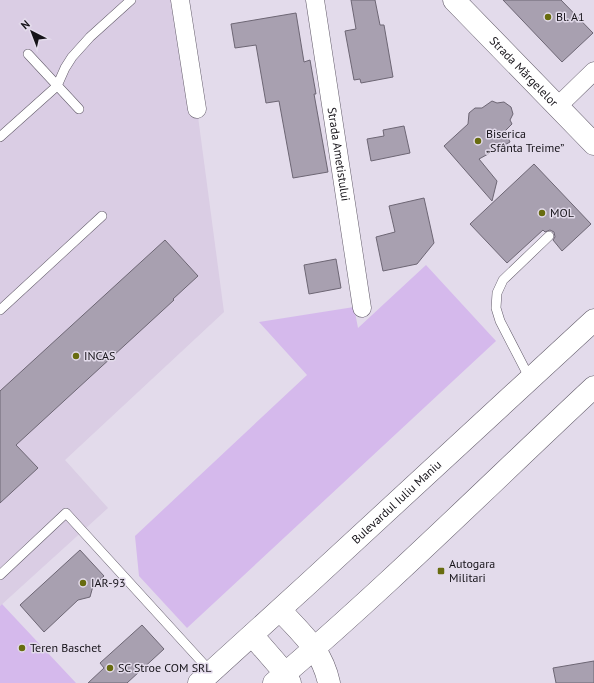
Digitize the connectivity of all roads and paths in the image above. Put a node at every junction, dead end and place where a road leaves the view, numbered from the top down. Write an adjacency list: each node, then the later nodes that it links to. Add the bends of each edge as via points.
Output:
1 (131, 0): 7 (lane, via 72,57)
2 (180, 0): 10 (street)
3 (315, 0): 15 (street, Strada Ametistului)
4 (454, 0): 8 (main road, Strada Mărgelelor)
5 (28, 54): 7 (lane)
6 (594, 71): 8 (street)
7 (57, 86): 9 (lane); 11 (lane)
8 (558, 106): 12 (main road, Strada Mărgelelor)
9 (78, 109)
10 (198, 109)
11 (0, 137)
12 (594, 144)
13 (102, 216): 16 (lane)
14 (549, 236): 18 (lane, via 502,280 497,293 496,308 500,321)
15 (362, 308)
16 (0, 310)
17 (594, 320): 18 (main road, Bulevardul Iuliu Maniu)
18 (530, 379): 21 (main road, Bulevardul Iuliu Maniu)
19 (594, 386): 23 (main road)
20 (0, 575): 24 (lane, via 66,514)
21 (280, 610): 22 (main road, Bulevardul Iuliu Maniu); 23 (main road)
22 (252, 635): 24 (main road, Bulevardul Iuliu Maniu); 25 (main road)
23 (314, 647): 25 (main road); 26 (main road, via 322,660)
24 (205, 677)
25 (283, 680)
26 (328, 683)

